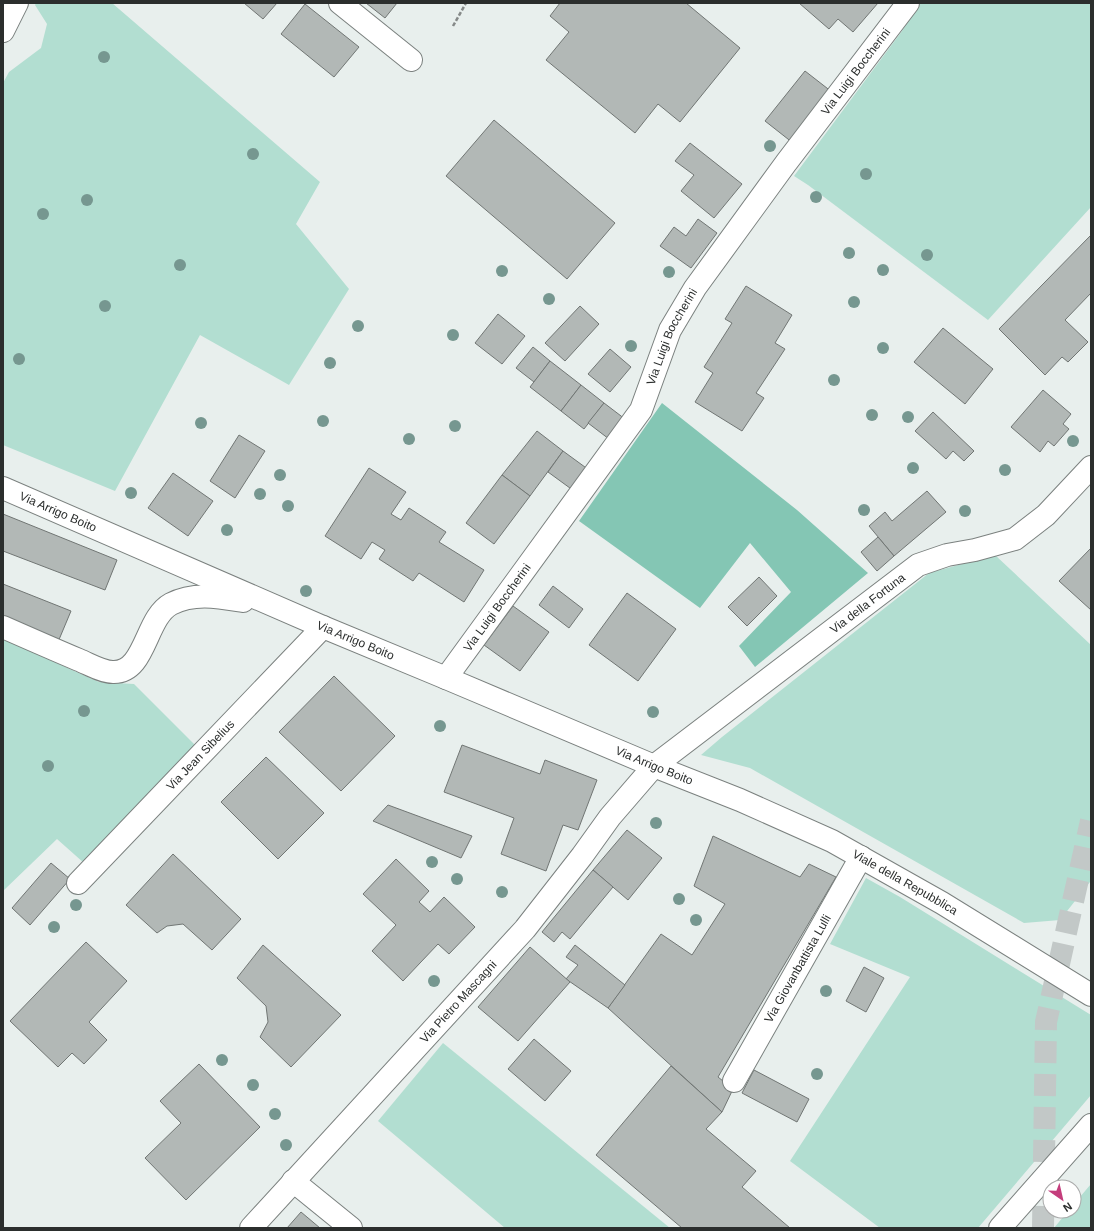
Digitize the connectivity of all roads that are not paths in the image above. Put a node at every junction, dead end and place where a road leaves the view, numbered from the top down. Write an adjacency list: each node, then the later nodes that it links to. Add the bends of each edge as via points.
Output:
1 (17, 3): 4 (street)
2 (340, 3): 5 (street)
3 (908, 3): 11 (street, Via Luigi Boccherini, via 781,169 696,288 670,330 641,410)
4 (3, 31)
5 (411, 60)
6 (1091, 467): 12 (street, Via della Fortuna, via 1046,515 1015,539 947,555 918,565)
7 (3, 488): 8 (street, Via Arrigo Boito)
8 (270, 605): 9 (street, via 202,596 170,604 156,618 135,661 121,671 113,672); 10 (street, Via Arrigo Boito)
9 (3, 627)
10 (323, 627): 11 (street, Via Arrigo Boito); 15 (street, Via Jean Sibelius)
11 (446, 678): 12 (street, Via Arrigo Boito)
12 (654, 766): 13 (street, Via Arrigo Boito); 19 (street, Via Pietro Mascagni, via 610,817 525,929)
13 (710, 787): 14 (street, Viale della Repubblica, via 832,841)
14 (860, 857): 16 (street, Viale della Repubblica, via 942,903); 17 (street, Via Giovanbattista Lulli)
15 (78, 883)
16 (1091, 995)
17 (734, 1081)
18 (1091, 1124): 22 (street)
19 (293, 1181): 20 (street, Via Pietro Mascagni); 21 (street)
20 (251, 1228)
21 (351, 1228)
22 (1000, 1228)

